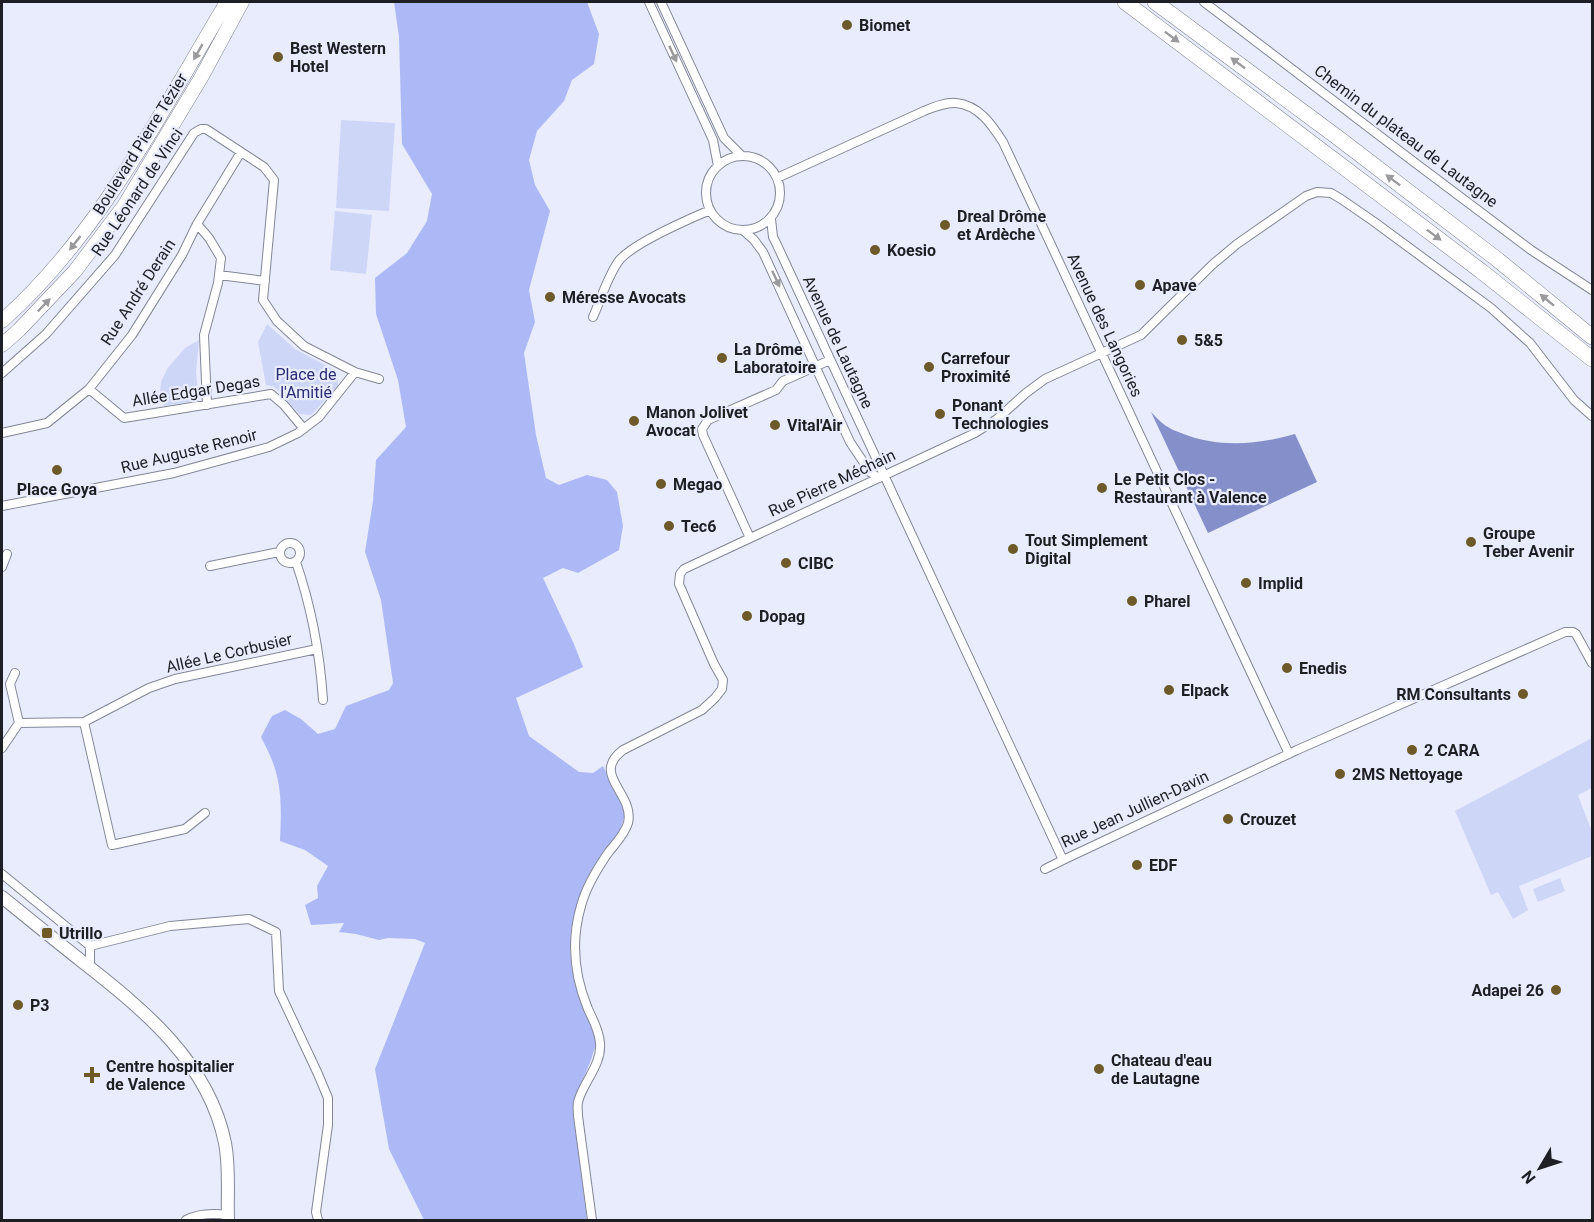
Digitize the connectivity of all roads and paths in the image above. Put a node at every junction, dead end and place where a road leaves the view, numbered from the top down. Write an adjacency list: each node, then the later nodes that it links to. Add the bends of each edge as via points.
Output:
1 (227, 2): 20 (main road, Boulevard Pierre Tézier, one-way to 20, via 90,223 62,259)
2 (242, 2): 22 (main road, Boulevard Pierre Tézier, one-way to 2, via 75,271 124,206)
3 (648, 2): 10 (street, one-way to 10, via 713,140)
4 (661, 2): 9 (street, via 724,138)
5 (1125, 2): 24 (highway, one-way to 24)
6 (1155, 2): 21 (highway, one-way to 6, via 1498,260)
7 (1204, 2): 18 (street, Chemin du plateau de Lautagne, via 1531,250)
8 (241, 153): 14 (street, Rue André Derain); 17 (street, Rue Léonard de Vinci, via 264,167 274,180); 28 (street, Rue Léonard de Vinci, via 206,129 194,133 115,255 46,334)
9 (742, 156): 10 (street); 11 (street, via 763,162)
10 (718, 166): 12 (street, via 707,186)
11 (777, 178): 13 (street, via 781,195); 23 (street, Avenue des Langories, via 940,105 957,103 976,110 991,123 1003,142)
12 (710, 210): 15 (street, via 721,223); 19 (street, via 640,243 624,255 612,272)
13 (771, 219): 15 (street); 25 (street, Avenue de Lautagne, via 777,245)
14 (197, 224): 16 (street, via 221,258); 30 (street, Rue André Derain, via 132,335)
15 (744, 231): 26 (street, Avenue de Lautagne, one-way to 26, via 763,252)
16 (219, 275): 17 (street); 31 (street, via 204,335)
17 (265, 281): 27 (street, Rue Léonard de Vinci, via 263,300 277,321 304,346)
18 (1593, 290)
19 (593, 317)
20 (2, 321)
21 (1593, 337)
22 (2, 345)
23 (1101, 353): 32 (street, via 1141,335 1212,265 1271,220 1306,196 1330,193 1491,308 1530,343 1574,400); 35 (street, Rue Pierre Méchain, via 1045,379 975,433); 50 (street, Avenue des Langories)
24 (1593, 359)
25 (830, 360): 26 (street); 35 (street, Avenue de Lautagne)
26 (816, 366): 35 (street, Avenue de Lautagne, via 850,442 870,472); 37 (street, via 783,381 776,390 708,420 702,429)
27 (355, 372): 29 (street, Rue Léonard de Vinci); 33 (street, Rue Auguste Renoir, via 320,417)
28 (2, 373)
29 (379, 379)
30 (90, 389): 31 (street, Allée Edgar Degas, via 124,418); 34 (street, Rue André Derain, via 47,423)
31 (207, 405): 33 (street, Allée Edgar Degas, via 272,394)
32 (1592, 416)
33 (304, 429): 36 (street, Rue Auguste Renoir, via 268,447 174,473)
34 (2, 433)
35 (882, 477): 37 (street, Rue Pierre Méchain); 52 (street, Rue Jean Jullien-Davin)
36 (2, 506)
37 (750, 538): 61 (street, Rue Pierre Méchain, via 689,566 679,579 723,680 722,689 702,710 623,750 610,767 627,803 628,822 588,886 574,942 578,978 600,1044 599,1057 578,1103)
38 (279, 552): 40 (street, via 288,563); 40 (street, Allée Le Corbusier, via 285,544 300,547 301,555); 41 (street)
39 (7, 554): 42 (street)
40 (296, 562): 43 (street, Allée Le Corbusier)
41 (210, 566)
42 (2, 567)
43 (317, 649): 46 (street, Allée Le Corbusier); 47 (street, Allée Le Corbusier, via 175,679)
44 (1593, 663): 50 (street, Rue Jean Jullien-Davin, via 1576,634 1566,632)
45 (15, 673): 48 (street, via 10,684)
46 (323, 700)
47 (84, 722): 48 (street, Allée Le Corbusier); 51 (street, via 112,845 184,829)
48 (19, 723): 49 (street)
49 (2, 748)
50 (1289, 754): 52 (street, Rue Jean Jullien-Davin)
51 (205, 813)
52 (1063, 860): 53 (street)
53 (1046, 869)
54 (2, 874): 56 (street)
55 (2, 897): 57 (main road)
56 (90, 945): 57 (street); 60 (street, via 170,926 249,919 276,932 279,991 328,1098)
57 (90, 967): 58 (main road, via 156,1023 194,1070 214,1108 225,1142)
58 (228, 1218): 59 (street, via 196,1215)
59 (186, 1221)
60 (318, 1221)
61 (592, 1221)

